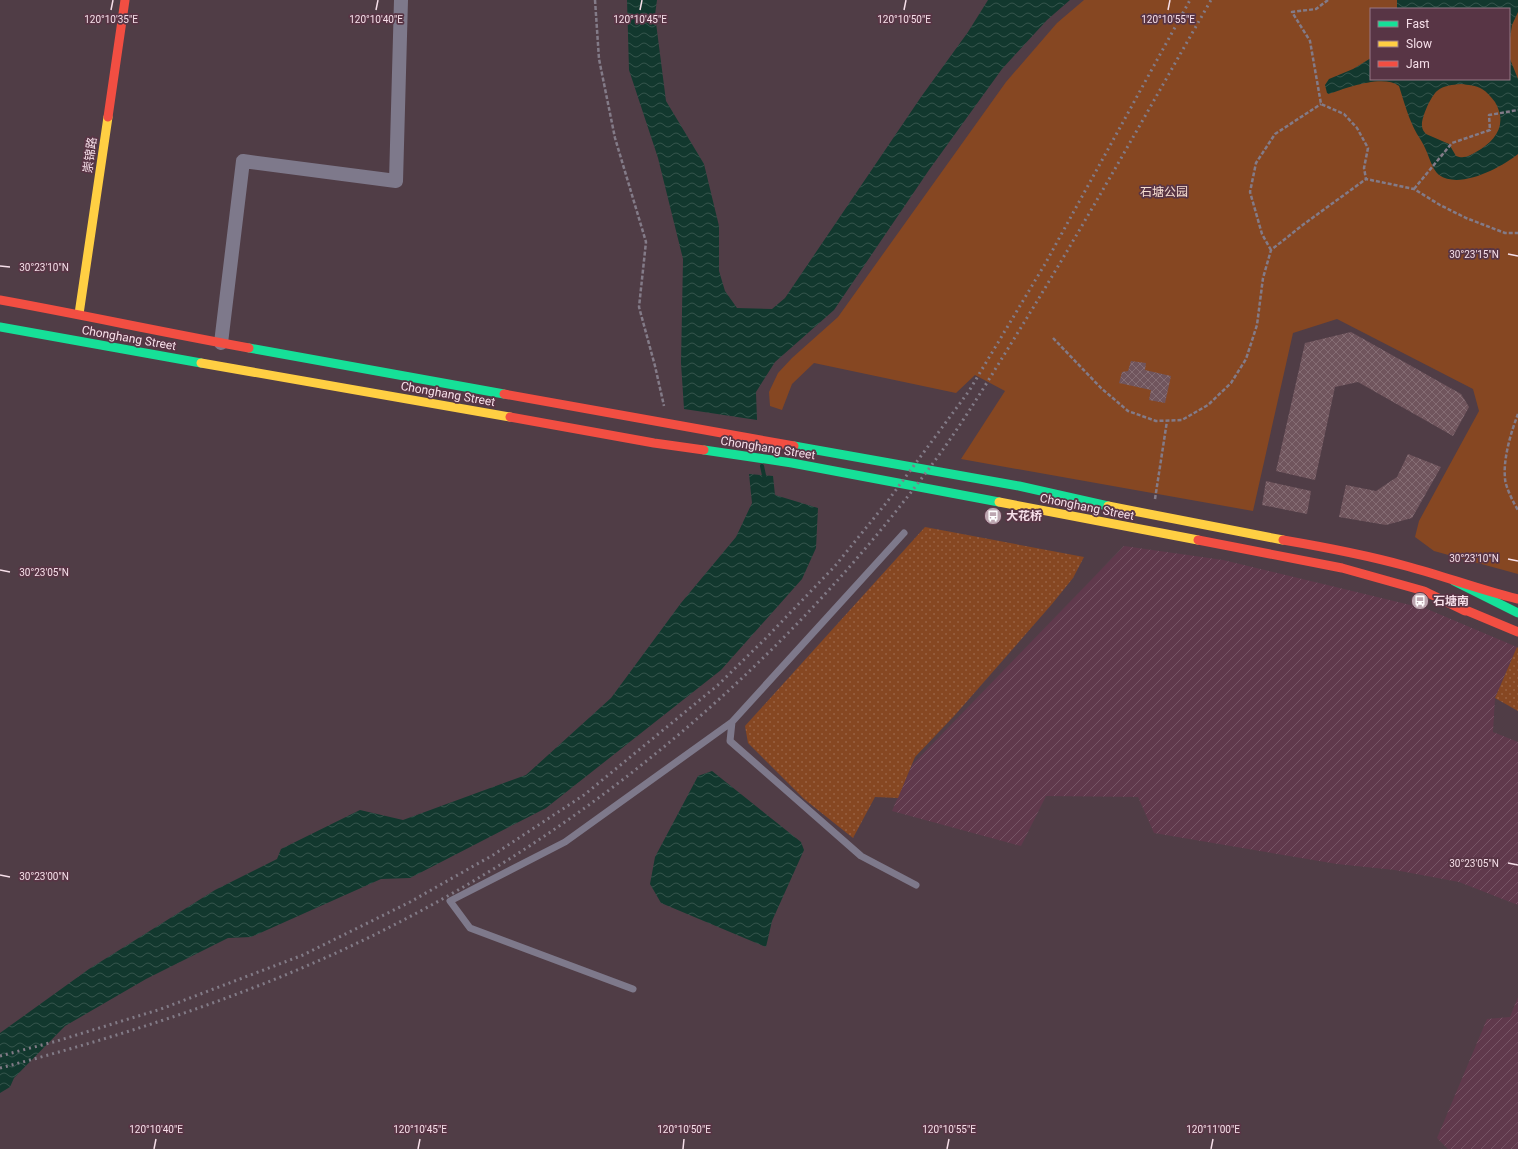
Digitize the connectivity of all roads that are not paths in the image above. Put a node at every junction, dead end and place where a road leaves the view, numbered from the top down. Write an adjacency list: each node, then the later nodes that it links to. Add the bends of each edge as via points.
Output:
1 (125, 0): 4 (main road, 崇锦路)
2 (401, 0): 6 (street, via 396,180 243,161)
3 (0, 300): 4 (main road, Chonghang Street)
4 (79, 314): 6 (main road, Chonghang Street)
5 (0, 327): 10 (main road, Chonghang Street, via 654,442 792,463 1042,510 1342,568 1424,591)
6 (221, 343): 8 (main road, Chonghang Street, via 1005,483 1152,515 1344,551)
7 (904, 533): 14 (lane)
8 (1454, 581): 9 (main road, Chonghang Street); 11 (main road)
9 (1518, 598)
10 (1451, 604): 12 (main road); 13 (main road, Chonghang Street)
11 (1518, 613)
12 (1518, 632)
13 (1518, 639)
14 (732, 722): 15 (lane, via 730,741 861,856); 16 (lane, via 565,842 450,901 470,928)
15 (916, 885)
16 (633, 989)

